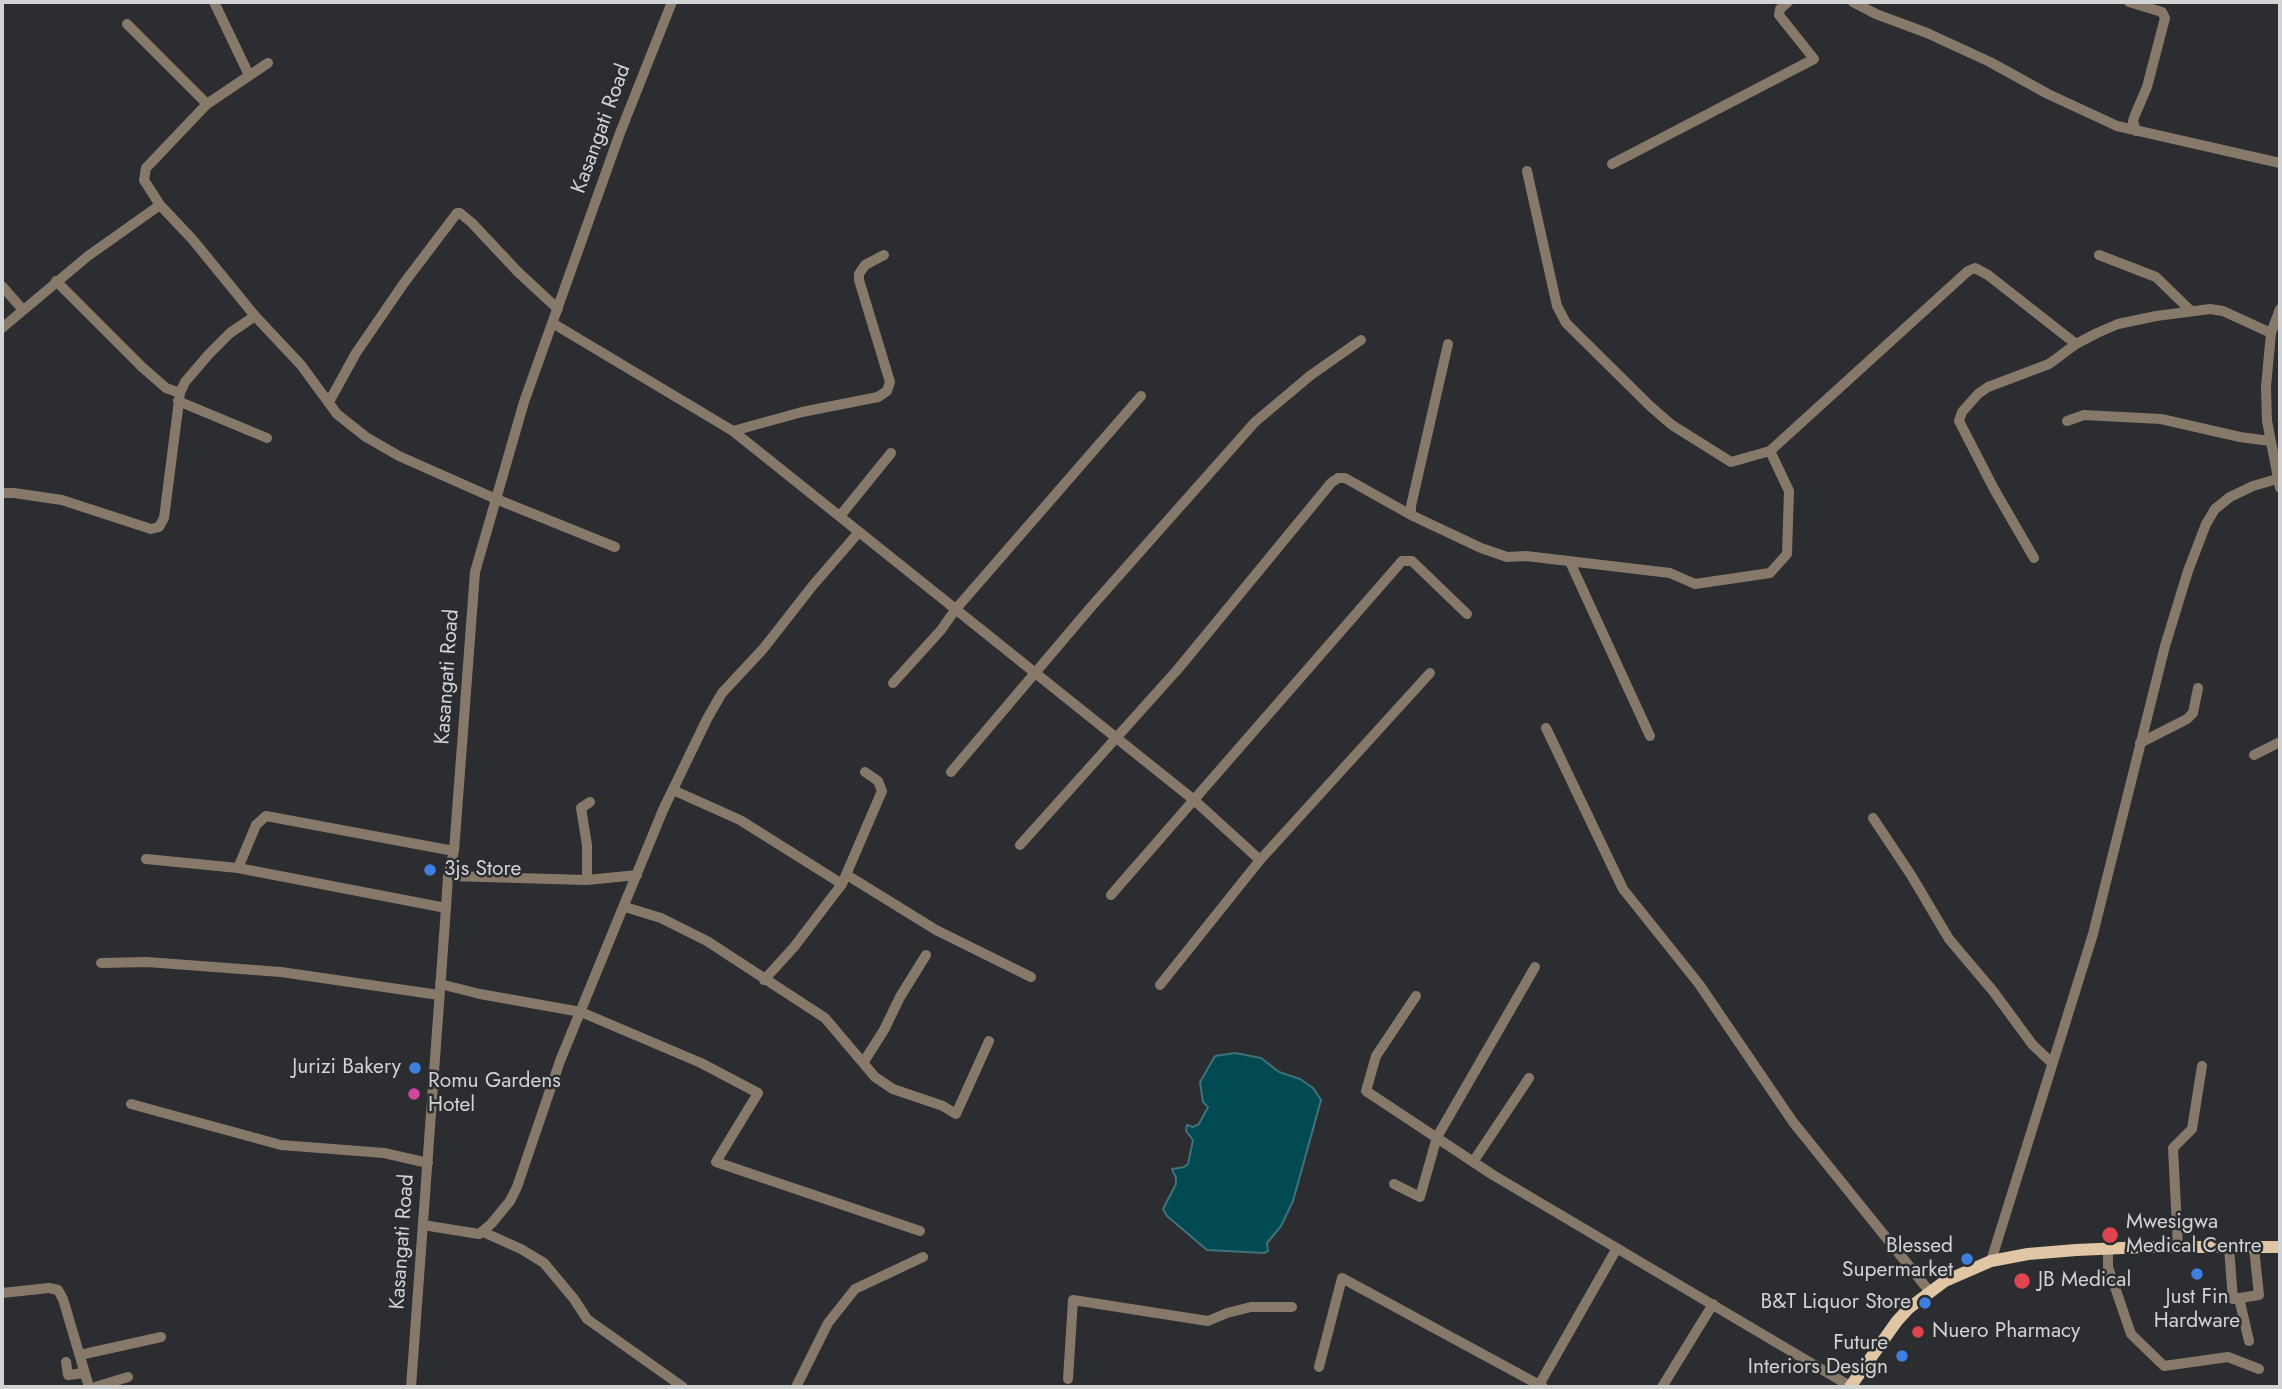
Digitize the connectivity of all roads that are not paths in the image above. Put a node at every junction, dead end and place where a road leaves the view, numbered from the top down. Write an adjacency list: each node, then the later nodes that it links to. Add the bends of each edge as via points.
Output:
1 (214, 2): 8 (street)
2 (673, 2): 19 (street, Kasangati Road, via 620,133)
3 (1788, 2): 12 (street, via 1779,15 1814,59)
4 (1853, 2): 10 (street, via 1978,57 2096,117)
5 (2129, 2): 10 (street, via 2162,12 2165,18 2133,121)
6 (127, 24): 9 (street)
7 (268, 63): 8 (street)
8 (250, 75): 9 (street)
9 (207, 104): 14 (street, via 146,168 144,180)
10 (2136, 131): 11 (street)
11 (2280, 163)
12 (1612, 164)
13 (1527, 171): 37 (street, via 1557,306 1566,323 1672,425 1731,462)
14 (160, 205): 17 (street); 23 (street)
15 (884, 255): 34 (street, via 865,265 859,280 890,382 887,391 878,397)
16 (2099, 255): 22 (street, via 2156,277)
17 (56, 281): 21 (street); 31 (street)
18 (2, 286): 21 (street)
19 (558, 309): 24 (street, Kasangati Road); 32 (street, via 457,213 356,353)
20 (2280, 309): 26 (street)
21 (23, 310): 25 (street)
22 (2191, 311): 26 (street, via 2223,312); 29 (street, via 2118,324)
23 (255, 316): 31 (street, via 209,354 185,382); 32 (street)
24 (554, 324): 34 (street); 41 (street, Kasangati Road, via 524,402)
25 (2, 328)
26 (2271, 333): 36 (street, via 2266,387)
27 (1361, 340): 50 (street, via 1255,422)
28 (1448, 344): 42 (street)
29 (2076, 344): 37 (street, via 1975,268); 46 (street, via 2049,364 1985,388 1960,416 1963,430)
30 (1141, 396): 48 (street)
31 (179, 397): 35 (street); 40 (street, via 164,518 155,529 62,500)
32 (329, 402): 41 (street, via 366,437)
33 (2067, 421): 36 (street, via 2084,415 2161,419)
34 (733, 431): 43 (street)
35 (267, 438)
36 (2270, 441): 39 (street)
37 (1770, 452): 47 (street, via 1789,491 1787,554 1770,573 1695,584 1670,573)
38 (891, 453): 43 (street)
39 (2279, 484): 58 (street, via 2253,486 2230,497 2206,524 2165,646)
40 (2, 493)
41 (496, 499): 45 (street); 67 (street, Kasangati Road, via 475,572)
42 (1411, 515): 47 (street, via 1507,556); 56 (street, via 1345,478 1335,479 1178,669)
43 (840, 516): 44 (street)
44 (859, 532): 48 (street); 62 (street, via 722,693)
45 (615, 547)
46 (2034, 558)
47 (1570, 562): 55 (street)
48 (955, 610): 50 (street); 52 (street)
49 (1467, 614): 63 (street, via 1412,561 1402,561)
50 (1035, 673): 56 (street); 61 (street)
51 (1430, 673): 69 (street)
52 (893, 683)
53 (2198, 688): 58 (street, via 2193,713 2187,719)
54 (1546, 728): 108 (street, via 1629,897 1699,984 1793,1122)
55 (1650, 736)
56 (1115, 737): 63 (street); 66 (street)
57 (2280, 742): 59 (street)
58 (2140, 743): 89 (street, via 2093,934)
59 (2254, 755)
60 (865, 772): 74 (street, via 878,781 882,791)
61 (951, 772)
62 (673, 790): 71 (street); 74 (street, via 740,820)
63 (1194, 800): 69 (street); 75 (street)
64 (590, 802): 73 (street, via 581,808)
65 (1873, 818): 89 (street, via 1949,939)
66 (1020, 845)
67 (454, 851): 70 (street, via 266,816 256,825); 72 (street, Kasangati Road)
68 (146, 859): 70 (street)
69 (1259, 860): 83 (street)
70 (238, 868): 77 (street)
71 (637, 875): 73 (street); 76 (street)
72 (448, 876): 73 (street); 77 (street, Kasangati Road)
73 (587, 880)
74 (845, 880): 81 (street); 82 (street)
75 (1111, 895)
76 (625, 906): 82 (street, via 707,941); 86 (street)
77 (446, 908): 84 (street, Kasangati Road)
78 (926, 955): 88 (street)
79 (100, 963): 84 (street, via 147,961)
80 (1535, 967): 93 (street)
81 (1031, 977)
82 (764, 980): 88 (street, via 825,1018)
83 (1160, 985)
84 (439, 990): 86 (street); 95 (street, Kasangati Road)
85 (1416, 996): 93 (street, via 1376,1056 1366,1091)
86 (581, 1012): 98 (street, via 701,1063 758,1093 716,1162); 99 (street, via 517,1187)
87 (989, 1041): 88 (street, via 956,1114 893,1089)
88 (863, 1063)
89 (2052, 1063): 107 (street)
90 (2202, 1066): 100 (street, via 2192,1129 2173,1152)
91 (1530, 1078): 94 (street)
92 (131, 1104): 95 (street, via 281,1145 384,1153)
93 (1437, 1137): 94 (street); 96 (street, via 1419,1197)
94 (1473, 1161): 102 (street)
95 (428, 1163): 97 (street, Kasangati Road)
96 (1394, 1184)
97 (423, 1225): 99 (street, via 476,1235); 125 (street, Kasangati Road)
98 (920, 1231)
99 (484, 1232): 126 (street, via 544,1263 587,1319)
100 (2178, 1247): 103 (main road); 105 (main road)
101 (2280, 1247): 104 (main road)
102 (1617, 1248): 111 (street); 122 (street)
103 (2229, 1248): 104 (main road); 110 (street, via 2233,1299)
104 (2254, 1248): 110 (street, via 2259,1295)
105 (2108, 1249): 107 (main road); 118 (street, via 2108,1267 2131,1334 2164,1366 2228,1357)
106 (923, 1257): 127 (street, via 855,1289 828,1323)
107 (1991, 1261): 108 (main road)
108 (1930, 1292): 129 (main road, via 1897,1321)
109 (2, 1293): 115 (street, via 58,1290)
110 (2239, 1298): 114 (street)
111 (1713, 1304): 128 (street); 129 (street)
112 (1293, 1307): 121 (street, via 1251,1307 1208,1321 1073,1300)
113 (160, 1337): 115 (street)
114 (2249, 1340)
115 (80, 1355): 119 (street)
116 (66, 1362): 119 (street, via 68,1375)
117 (1319, 1367): 122 (street, via 1342,1278)
118 (2259, 1369)
119 (85, 1373): 123 (street)
120 (128, 1377): 124 (street)
121 (1068, 1380)
122 (1541, 1386)
123 (89, 1387)
124 (95, 1387)
125 (411, 1387)
126 (682, 1387)
127 (796, 1387)
128 (1662, 1387)
129 (1850, 1387)

